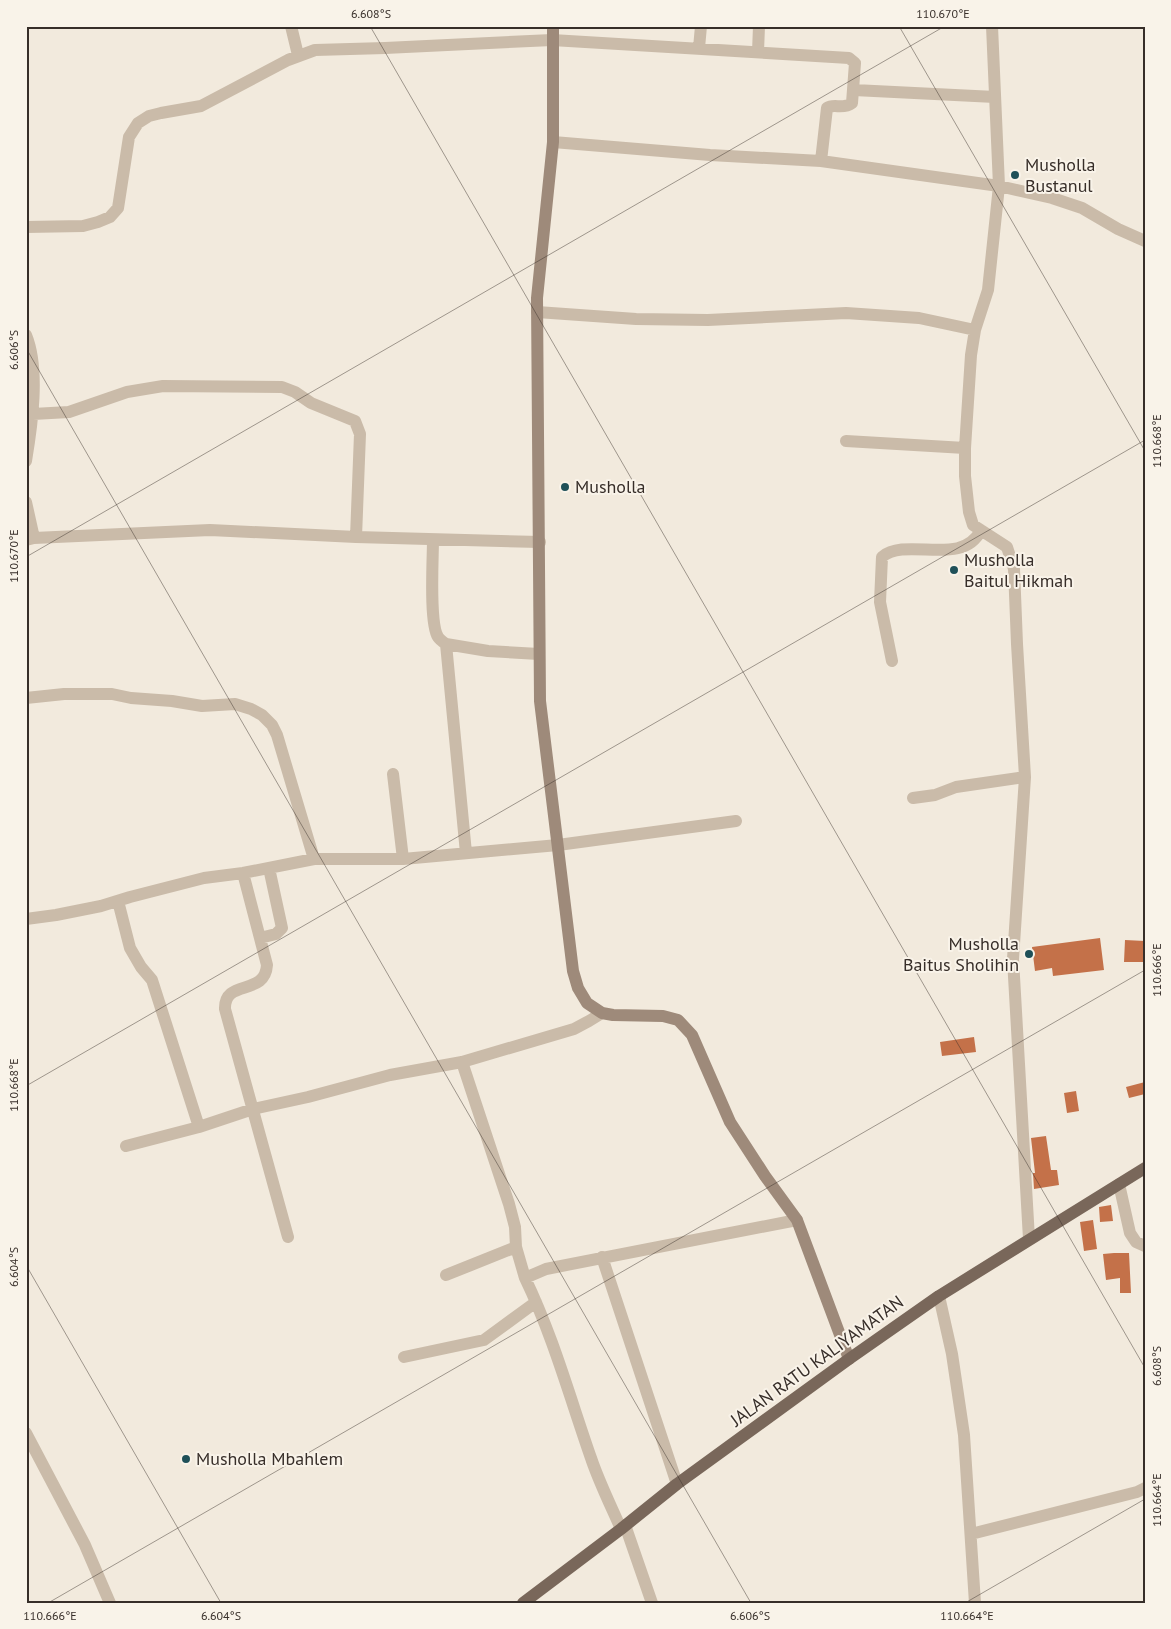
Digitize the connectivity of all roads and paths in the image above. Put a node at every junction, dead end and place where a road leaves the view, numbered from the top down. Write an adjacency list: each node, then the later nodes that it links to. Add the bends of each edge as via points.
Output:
1 (291, 26): 9 (street)
2 (553, 26): 6 (street)
3 (701, 26): 7 (street)
4 (759, 26): 8 (street)
5 (992, 26): 11 (street)
6 (552, 40): 7 (street); 9 (street, via 316,50); 12 (street)
7 (699, 48): 8 (street)
8 (758, 52): 10 (street, via 849,58 855,64)
9 (298, 55): 15 (street, via 201,106 161,112 138,123 129,137 118,208 110,216 83,226)
10 (854, 90): 11 (street); 13 (street, via 852,103 848,106 826,108)
11 (995, 98): 14 (street)
12 (553, 142): 13 (street); 17 (street)
13 (821, 162): 14 (street)
14 (999, 186): 16 (street, via 1082,208); 18 (street, via 988,290)
15 (26, 226)
16 (1145, 241)
17 (537, 312): 18 (street, via 708,320 846,314 919,318); 29 (street)
18 (975, 330): 22 (street)
19 (26, 334): 20 (street, via 30,342 34,379)
20 (33, 414): 23 (street); 26 (street, via 70,412 127,392 163,386 282,387 312,404 355,421 360,434)
21 (846, 441): 22 (street)
22 (965, 448): 25 (street, via 969,512 973,524)
23 (26, 461)
24 (26, 502): 27 (street)
25 (981, 530): 32 (street, via 977,540 969,545 938,551 895,550 882,557 880,602); 35 (street, via 1007,547 1014,569)
26 (356, 537): 27 (street, via 210,530); 28 (street)
27 (30, 539)
28 (433, 540): 29 (street); 30 (street, via 435,630 438,638)
29 (540, 542): 31 (street)
30 (446, 644): 31 (street, via 488,651); 39 (street)
31 (540, 654): 38 (street, via 540,701)
32 (892, 661)
33 (26, 698): 40 (street, via 112,694 202,706 235,704 262,715 277,735)
34 (393, 774): 41 (street)
35 (1025, 777): 36 (street, via 956,787 935,795); 56 (street, via 1013,959)
36 (913, 798)
37 (736, 821): 38 (street)
38 (558, 844): 39 (street); 47 (street, via 573,971 587,1003)
39 (466, 853): 41 (street)
40 (314, 859): 41 (street); 42 (street)
41 (403, 859)
42 (269, 868): 43 (street); 46 (street, via 282,928 276,934)
43 (243, 873): 44 (street, via 204,878); 46 (street)
44 (118, 901): 45 (street, via 56,916); 50 (street, via 130,948 152,980)
45 (26, 919)
46 (260, 938): 49 (street, via 267,965 264,978 235,991 225,1001)
47 (602, 1013): 48 (street, via 574,1029); 54 (street, via 663,1016 678,1020 685,1026 692,1035 730,1122)
48 (462, 1062): 49 (street, via 390,1075); 58 (street, via 515,1227)
49 (253, 1109): 50 (street); 55 (street)
50 (199, 1127): 51 (street)
51 (126, 1146)
52 (1145, 1168): 53 (main road, JALAN RATU KALIYAMATAN)
53 (1119, 1184): 56 (main road, JALAN RATU KALIYAMATAN); 57 (street, via 1130,1234)
54 (797, 1220): 59 (street); 65 (street)
55 (288, 1237)
56 (1029, 1239): 62 (main road, JALAN RATU KALIYAMATAN)
57 (1145, 1246)
58 (516, 1247): 60 (street); 61 (street)
59 (602, 1257): 61 (street, via 546,1269); 67 (street)
60 (446, 1275)
61 (525, 1278): 63 (street)
62 (939, 1296): 65 (main road, JALAN RATU KALIYAMATAN); 70 (street, via 952,1354 964,1435)
63 (536, 1302): 64 (street, via 484,1340); 69 (street, via 591,1460)
64 (404, 1357)
65 (849, 1359): 67 (main road, JALAN RATU KALIYAMATAN)
66 (26, 1433): 71 (street, via 85,1545)
67 (677, 1484): 69 (main road, JALAN RATU KALIYAMATAN)
68 (1145, 1488): 70 (street)
69 (623, 1527): 72 (main road, JALAN RATU KALIYAMATAN); 73 (street)
70 (971, 1534): 74 (street)
71 (110, 1603)
72 (523, 1603)
73 (652, 1603)
74 (976, 1603)

